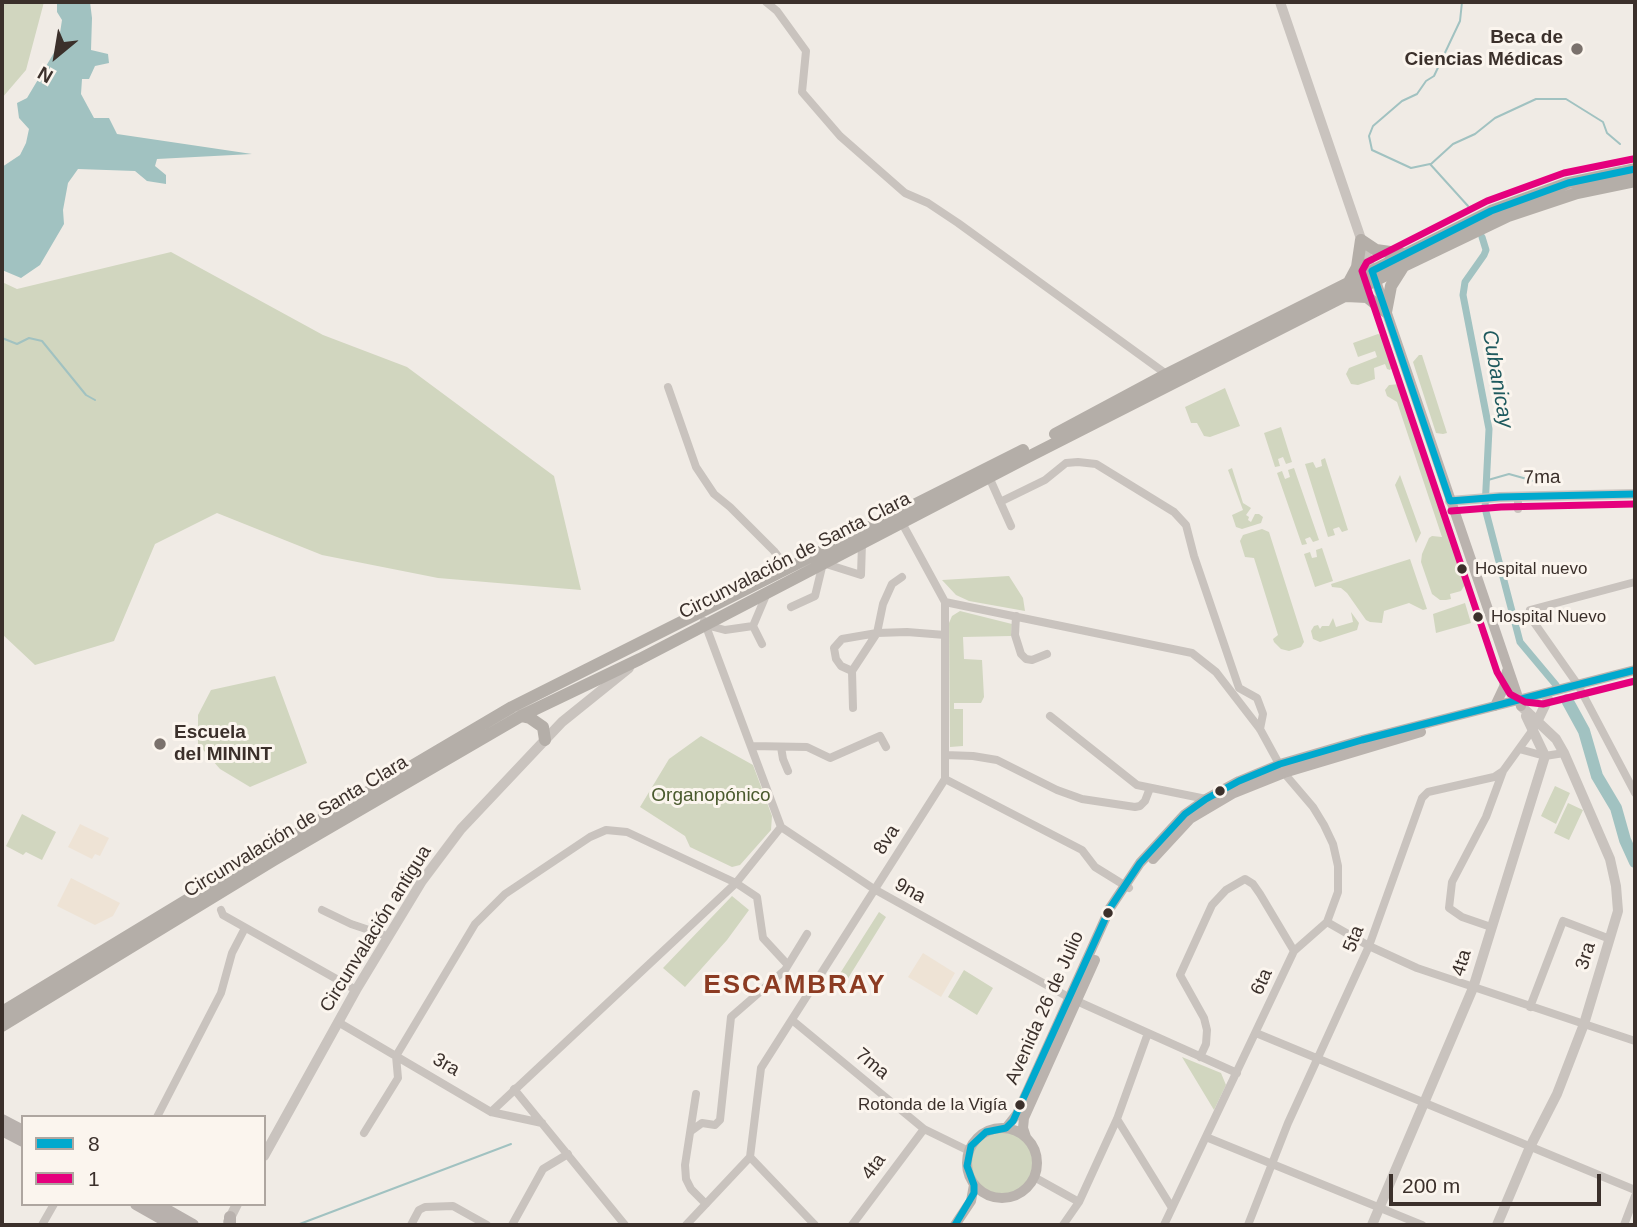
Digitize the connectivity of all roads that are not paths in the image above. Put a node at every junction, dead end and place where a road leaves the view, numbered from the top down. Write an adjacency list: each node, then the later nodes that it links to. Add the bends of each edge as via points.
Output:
1 (766, 2): 11 (street, via 806,51 802,92 840,136 905,193 958,223)
2 (1280, 2): 5 (street)
3 (1635, 169): 6 (highway, Circunvalación de Santa Clara, via 1568,183 1491,211)
4 (1635, 181): 6 (highway, Circunvalación de Santa Clara, via 1577,193 1508,216)
5 (1362, 240): 6 (highway); 7 (street); 8 (highway)
6 (1404, 260): 7 (highway, Circunvalación de Santa Clara); 10 (highway, via 1394,278)
7 (1374, 275): 8 (highway, Circunvalación de Santa Clara); 9 (highway, Circunvalación de Santa Clara); 10 (main road)
8 (1349, 282): 11 (highway, Circunvalación de Santa Clara)
9 (1345, 296): 10 (highway, via 1361,295); 11 (highway, Circunvalación de Santa Clara)
10 (1386, 312): 17 (main road)
11 (1172, 378): 13 (highway, Circunvalación de Santa Clara)
12 (668, 387): 24 (street, via 696,467 714,494)
13 (1028, 452): 14 (highway, Circunvalación de Santa Clara); 24 (highway, Circunvalación de Santa Clara)
14 (989, 477): 18 (street); 20 (highway, Circunvalación de Santa Clara)
15 (1635, 494): 16 (street, 7ma)
16 (1518, 496): 17 (street, 7ma); 19 (street)
17 (1450, 501): 39 (main road)
18 (1000, 502): 21 (street); 51 (street, via 1045,480 1066,463 1078,462 1096,464 1174,512 1186,525 1239,688 1257,698 1263,714)
19 (1518, 509)
20 (902, 523): 22 (highway, Circunvalación de Santa Clara); 28 (street)
21 (1011, 526)
22 (862, 543): 23 (highway, Circunvalación de Santa Clara); 23 (street, via 861,575)
23 (823, 564): 27 (highway, Circunvalación de Santa Clara); 29 (street, via 815,596)
24 (787, 568): 30 (highway, Circunvalación de Santa Clara)
25 (902, 577): 34 (street, via 892,584)
26 (1635, 582): 43 (street, via 1530,610)
27 (768, 593): 32 (highway, Circunvalación de Santa Clara); 33 (street)
28 (945, 602): 31 (street); 35 (street)
29 (791, 607)
30 (700, 611): 32 (street); 86 (highway, Circunvalación de Santa Clara, via 512,707)
31 (1016, 616): 37 (street, via 1021,654 1032,660); 51 (street, via 1192,653 1216,672)
32 (705, 625): 33 (street, via 725,630); 38 (highway, Circunvalación de Santa Clara); 53 (street)
33 (753, 626): 36 (street)
34 (877, 633): 35 (street); 41 (street); 41 (street, via 842,639 834,648 841,666)
35 (945, 635): 58 (street)
36 (762, 644)
37 (1047, 654)
38 (640, 659): 48 (highway, Circunvalación de Santa Clara); 52 (street, Circunvalación antigua)
39 (1507, 669): 44 (main road, via 1519,688); 45 (main road); 46 (main road)
40 (1635, 670): 43 (main road, Avenida 26 de Julio)
41 (852, 671): 47 (street)
42 (1635, 676): 43 (main road, Avenida 26 de Julio)
43 (1576, 688): 44 (main road, Avenida 26 de Julio); 65 (street)
44 (1549, 695): 45 (main road, Avenida 26 de Julio); 50 (street)
45 (1520, 703): 46 (main road, Avenida 26 de Julio); 50 (street); 60 (main road, Avenida 26 de Julio)
46 (1495, 706): 60 (main road, Avenida 26 de Julio, via 1362,740)
47 (853, 708)
48 (521, 716): 52 (highway, via 543,727); 90 (highway, Circunvalación de Santa Clara)
49 (1050, 716): 64 (street, via 1130,782)
50 (1536, 725): 56 (street); 57 (street, 3ra, via 1556,739); 59 (street)
51 (1260, 729): 60 (street)
52 (545, 740): 77 (street, Circunvalación antigua, via 461,829)
53 (751, 746): 54 (street); 67 (street)
54 (781, 747): 55 (street, via 807,747 830,758 880,736); 61 (street)
55 (886, 747)
56 (1519, 750): 59 (street); 62 (street)
57 (1564, 753): 59 (street); 78 (street, 3ra, via 1610,859 1618,911)
58 (945, 755): 63 (street); 64 (street, via 997,760 1082,799 1140,806)
59 (1545, 756): 74 (street, 4ta)
60 (1282, 769): 66 (main road, Avenida 26 de Julio, via 1239,781); 69 (main road, Avenida 26 de Julio, via 1190,819); 73 (street, via 1313,807 1333,844 1338,892)
61 (788, 771)
62 (1503, 771): 74 (street, via 1482,826 1452,882 1449,908); 79 (street, 5ta, via 1494,778 1428,792 1422,798)
63 (944, 779): 69 (street, via 1082,850 1095,867); 70 (street, 8va)
64 (1150, 788): 66 (street)
65 (1635, 791)
66 (1206, 799): 69 (main road, Avenida 26 de Julio, via 1158,841)
67 (781, 827): 68 (street); 70 (street, 9na)
68 (736, 883): 81 (street, via 758,897 763,938); 94 (street, via 627,832 606,830 590,836 489,907); 98 (street)
69 (1126, 887): 84 (main road, Avenida 26 de Julio)
70 (874, 889): 84 (street, 9na); 87 (street, 8va)
71 (322, 909): 77 (street, via 351,925)
72 (221, 910): 75 (street)
73 (1327, 922): 79 (street); 80 (street, 6ta)
74 (1491, 927): 82 (street, 4ta)
75 (245, 928): 83 (street); 102 (street, via 232,953 221,993)
76 (807, 934): 81 (street)
77 (387, 936): 83 (street, Circunvalación antigua)
78 (1610, 939): 85 (street, via 1563,921); 89 (street, 3ra)
79 (1369, 946): 82 (street); 96 (street, 5ta)
80 (1294, 951): 92 (street, 6ta); 95 (street, via 1260,894 1245,879 1212,905 1180,975 1207,1030)
81 (787, 964): 107 (street, via 785,971 731,1017 720,1121)
82 (1473, 988): 85 (street); 100 (street, 4ta)
83 (356, 990): 88 (street, Circunvalación antigua)
84 (1073, 999): 91 (street, 9na); 108 (main road, Avenida 26 de Julio); 114 (main road, Avenida 26 de Julio, via 1024,1118)
85 (1530, 1007): 89 (street)
86 (2, 1012)
87 (792, 1020): 109 (street, 7ma); 121 (street, 8va, via 761,1068)
88 (338, 1022): 94 (street, 3ra); 119 (street, Circunvalación antigua)
89 (1584, 1024): 93 (street); 117 (street, 3ra)
90 (2, 1026)
91 (1148, 1033): 95 (street, 9na); 104 (street)
92 (1256, 1033): 96 (street); 97 (street, 6ta)
93 (1635, 1041)
94 (396, 1056): 101 (street, 3ra); 113 (street, via 398,1078)
95 (1200, 1057): 97 (street, 9na)
96 (1317, 1058): 100 (street); 122 (street, 5ta)
97 (1237, 1073): 115 (street, 6ta)
98 (514, 1089): 101 (street); 106 (street)
99 (696, 1094): 103 (street)
100 (1424, 1103): 117 (street); 135 (street, 4ta)
101 (491, 1112): 106 (street, 3ra)
102 (159, 1115)
103 (693, 1117): 107 (street); 112 (street)
104 (1117, 1119): 128 (street); 134 (street)
105 (2, 1120): 111 (main road)
106 (542, 1123): 120 (street)
107 (702, 1123): 112 (street)
108 (1006, 1128): 114 (main road); 118 (main road, via 986,1132)
109 (923, 1129): 118 (street, 7ma); 147 (street, 4ta)
110 (2, 1130): 116 (main road)
111 (21, 1130)
112 (691, 1131): 129 (street, via 686,1180)
113 (364, 1133)
114 (1026, 1137): 123 (main road, via 1037,1158)
115 (1206, 1138): 122 (street); 134 (street, 6ta)
116 (21, 1140)
117 (1530, 1147): 125 (street); 154 (street, 3ra)
118 (969, 1151): 124 (main road, via 967,1166)
119 (266, 1152)
120 (568, 1154): 143 (street, via 543,1169); 144 (street)
121 (750, 1157): 129 (street); 146 (street)
122 (1273, 1165): 135 (street); 151 (street, 5ta)
123 (1034, 1177): 127 (main road, via 1015,1196); 128 (street)
124 (974, 1185): 127 (main road); 148 (main road, via 971,1201)
125 (1635, 1190)
126 (1635, 1196): 155 (street)
127 (992, 1197): 149 (main road, via 976,1206)
128 (1079, 1202): 150 (street)
129 (706, 1204): 145 (street)
130 (53, 1206): 138 (street)
131 (140, 1206): 139 (main road)
132 (160, 1206): 140 (main road)
133 (236, 1206): 136 (street)
134 (1172, 1208): 137 (street, 6ta)
135 (1379, 1209): 152 (street, 4ta); 153 (street)
136 (229, 1223)
137 (1168, 1224)
138 (43, 1225)
139 (173, 1225)
140 (193, 1225)
141 (411, 1225): 142 (street, via 425,1207 453,1206)
142 (486, 1225)
143 (512, 1225)
144 (625, 1225)
145 (686, 1225)
146 (815, 1225)
147 (852, 1225)
148 (955, 1225)
149 (963, 1225)
150 (1063, 1225)
151 (1248, 1225)
152 (1372, 1225)
153 (1422, 1225)
154 (1497, 1225)
155 (1624, 1225)

